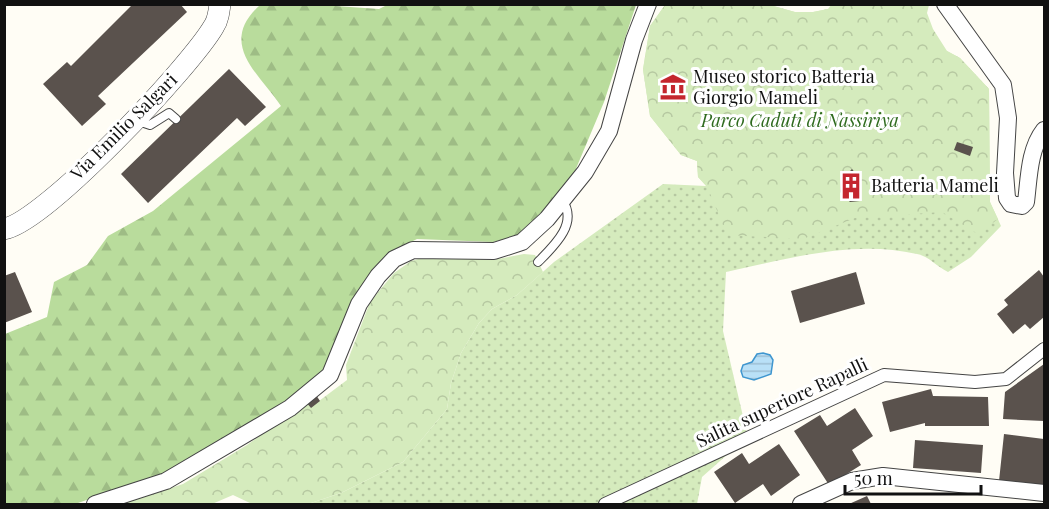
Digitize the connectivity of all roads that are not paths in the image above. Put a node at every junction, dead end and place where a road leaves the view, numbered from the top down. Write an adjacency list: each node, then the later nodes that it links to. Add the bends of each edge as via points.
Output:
1 (220, 4): 4 (street, Via Emilio Salgari, via 216,24 192,58)
2 (648, 4): 7 (street, via 609,131 585,172)
3 (945, 4): 6 (street, via 1003,85 1008,118 1005,173 1011,204 1022,206 1026,202 1032,158)
4 (140, 116): 5 (lane, via 150,125 169,113); 8 (street, Via Emilio Salgari, via 49,202 14,227)
5 (176, 119)
6 (1044, 130)
7 (562, 200): 9 (lane, via 570,216 566,228); 12 (street, via 522,242 494,251 414,250 394,259 359,304 330,375 290,408 166,482)
8 (4, 229)
9 (538, 262)
10 (1044, 349): 13 (street, Salita superiore Rapalli, via 1006,379 975,382 884,375)
11 (1044, 494): 14 (street, via 883,476 852,481)
12 (95, 504)
13 (605, 504)
14 (801, 504)

